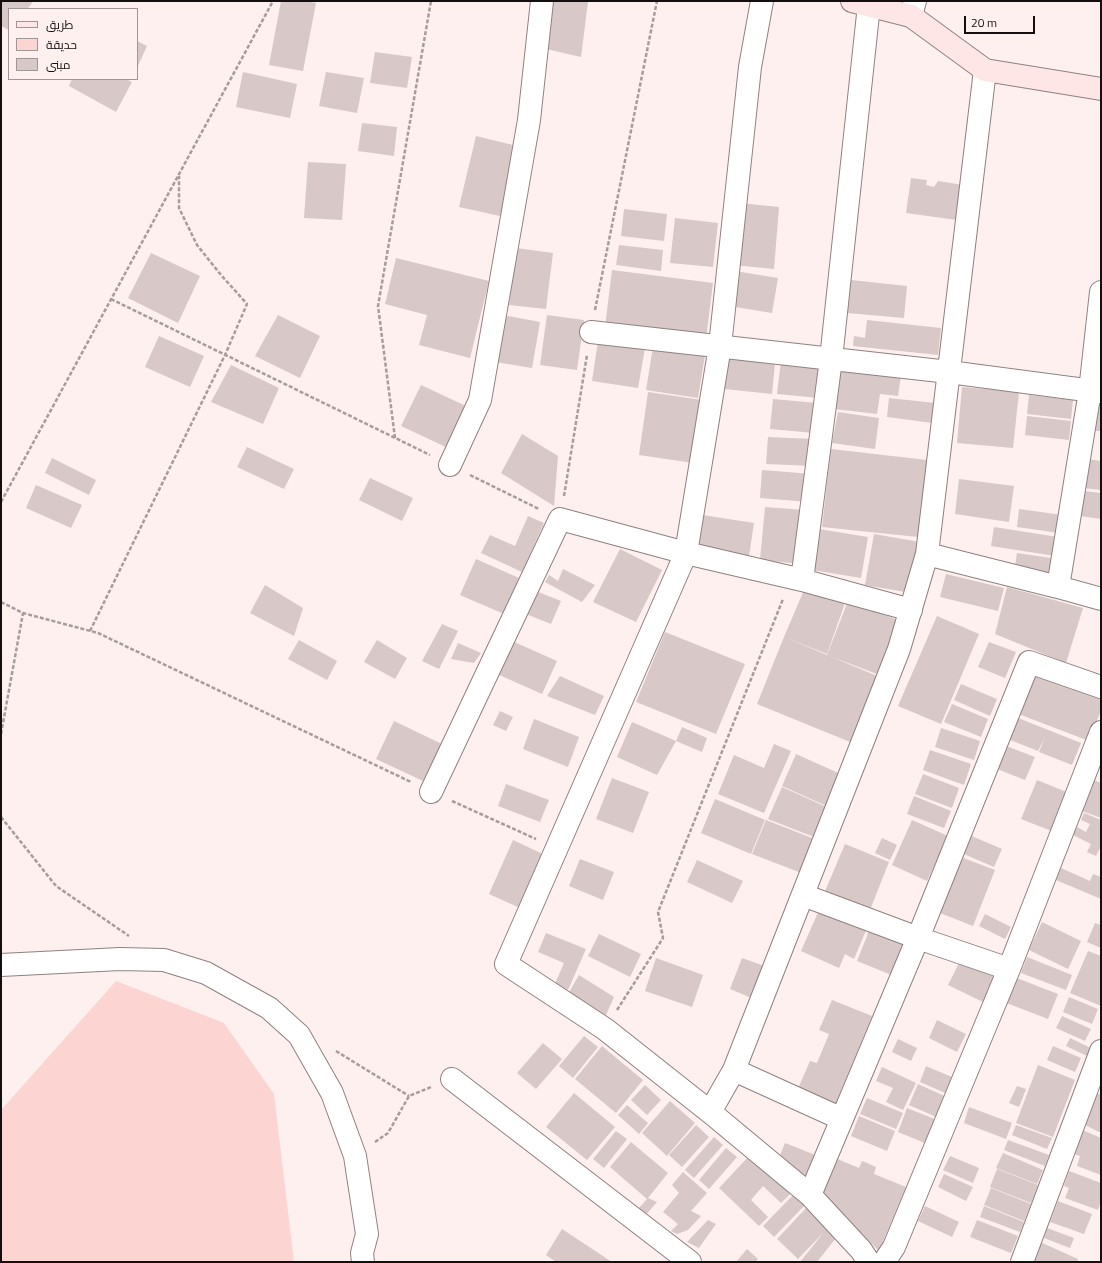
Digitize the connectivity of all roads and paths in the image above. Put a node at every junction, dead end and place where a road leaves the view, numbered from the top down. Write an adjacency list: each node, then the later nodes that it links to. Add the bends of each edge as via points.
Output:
1 (273, 1): 10 (path)
2 (431, 1): 19 (path, via 378,306)
3 (542, 1): 20 (street, via 529,120 480,400)
4 (657, 1): 13 (path)
5 (762, 1): 14 (street, via 750,67)
6 (860, 3): 7 (street); 16 (street)
7 (913, 8): 8 (street)
8 (985, 70): 9 (street); 17 (street)
9 (1101, 89)
10 (179, 175): 12 (path); 15 (path, via 179,208 197,245 247,304)
11 (1101, 292): 18 (street)
12 (111, 300): 15 (path); 21 (path)
13 (590, 332): 14 (street); 22 (path)
14 (720, 346): 16 (street); 23 (street)
15 (225, 355): 19 (path); 31 (path)
16 (831, 359): 17 (street); 25 (street)
17 (949, 372): 18 (street); 24 (street)
18 (1095, 391): 26 (street)
19 (395, 438): 20 (path)
20 (450, 465): 22 (path)
21 (1, 502)
22 (560, 519): 23 (street); 35 (street)
23 (686, 553): 25 (street); 37 (street)
24 (927, 554): 26 (street); 29 (street)
25 (797, 579): 29 (street); 43 (path, via 658,912 663,938)
26 (1058, 587): 27 (street)
27 (1101, 600)
28 (1, 602): 30 (path)
29 (910, 610): 38 (street, via 899,649)
30 (23, 613): 31 (path); 34 (path)
31 (90, 631): 35 (path)
32 (1101, 687): 39 (street, via 1029,662)
33 (1101, 732): 42 (street)
34 (1, 734)
35 (431, 792): 37 (path)
36 (1, 817): 40 (path, via 56,886)
37 (557, 848): 43 (street, via 506,964)
38 (803, 895): 39 (street); 46 (street)
39 (918, 938): 42 (street); 50 (street)
40 (134, 939)
41 (1, 965): 51 (street, via 120,959 164,960 206,973 269,1008 299,1035 332,1093)
42 (1009, 969): 56 (street, via 894,1247)
43 (605, 1030): 49 (street)
44 (335, 1050): 48 (path)
45 (1101, 1051): 57 (street)
46 (734, 1070): 49 (street); 50 (street)
47 (452, 1079): 48 (path); 54 (street)
48 (409, 1096): 51 (path, via 388,1133)
49 (710, 1112): 52 (street)
50 (842, 1119): 52 (street)
51 (355, 1156): 53 (street, via 367,1234)
52 (810, 1196): 55 (street, via 861,1250)
53 (360, 1259)
54 (690, 1262)
55 (869, 1262)
56 (884, 1262)
57 (1022, 1262)

